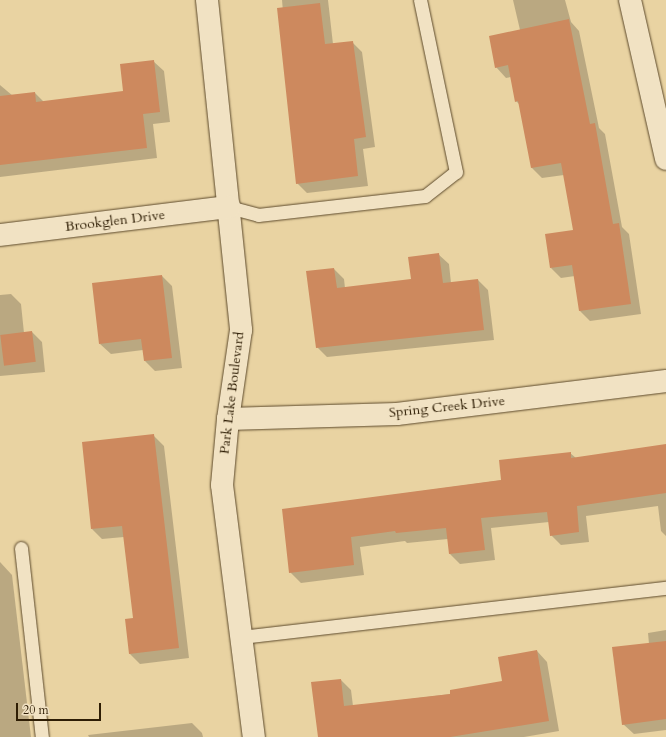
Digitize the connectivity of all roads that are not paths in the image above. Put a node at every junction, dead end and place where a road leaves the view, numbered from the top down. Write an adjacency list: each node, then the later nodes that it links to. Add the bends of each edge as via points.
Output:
1 (207, 0): 5 (street, Park Lake Boulevard)
2 (420, 0): 5 (lane, via 456,172 425,196 258,215)
3 (630, 0): 4 (street)
4 (666, 159)
5 (229, 207): 6 (street, Brookglen Drive); 8 (street, Park Lake Boulevard, via 241,330)
6 (0, 235)
7 (666, 381): 8 (street, Spring Creek Drive, via 397,414)
8 (228, 418): 11 (street, Park Lake Boulevard, via 222,485)
9 (21, 548): 12 (lane)
10 (666, 588): 11 (lane)
11 (241, 637): 13 (street, Park Lake Boulevard)
12 (42, 737)
13 (254, 737)

